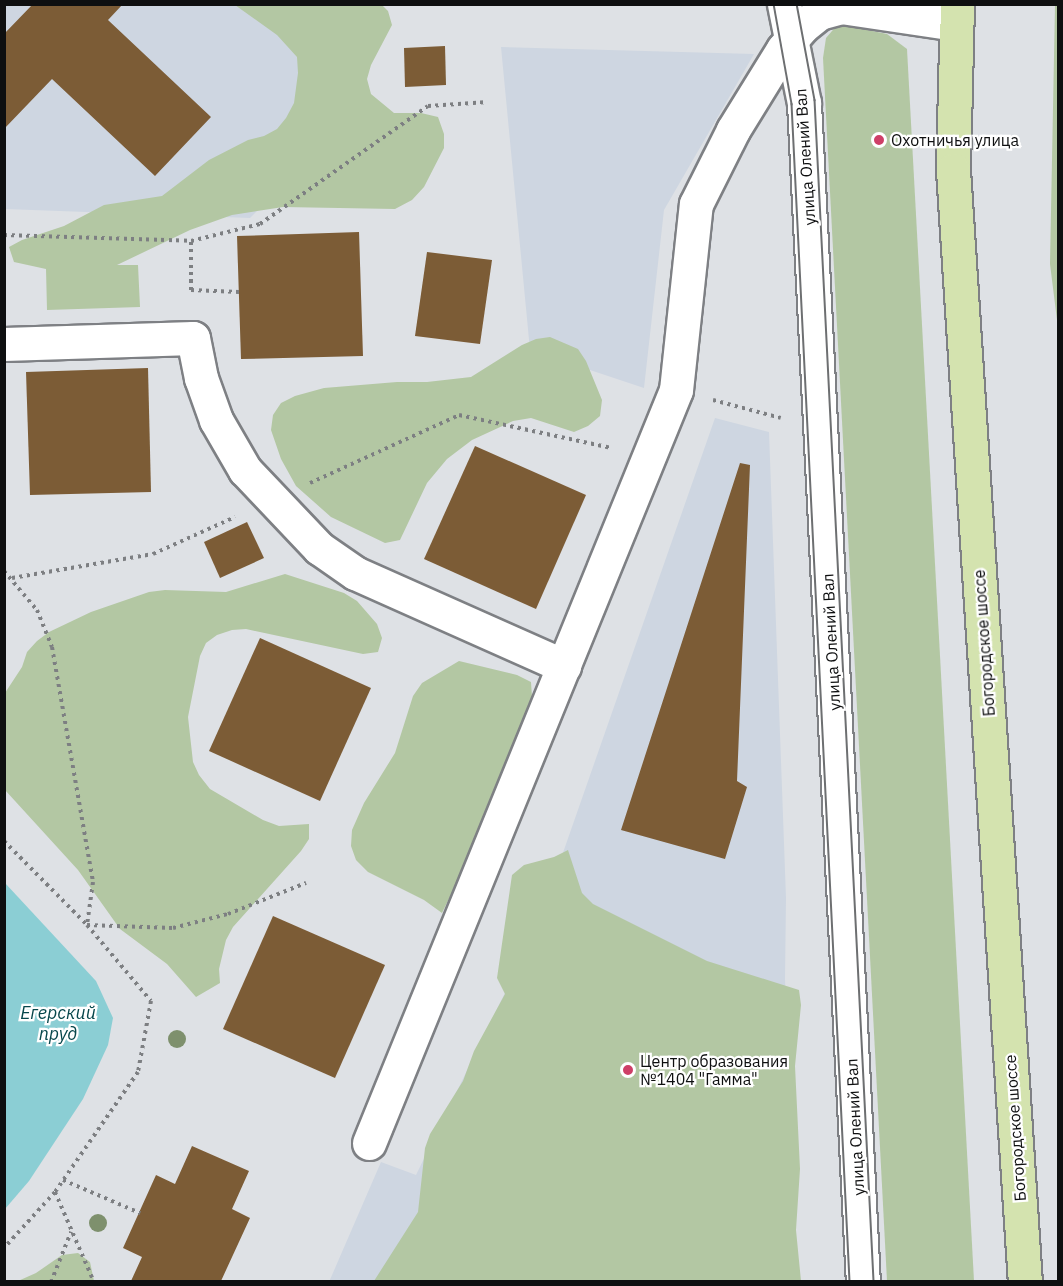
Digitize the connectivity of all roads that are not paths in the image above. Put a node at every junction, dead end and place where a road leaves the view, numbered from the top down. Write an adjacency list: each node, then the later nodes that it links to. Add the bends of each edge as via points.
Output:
1 (784, 4): 3 (street, улица Олений Вал)
2 (957, 14): 3 (street, via 842,7 819,13); 8 (main road, Богородское шоссе, via 953,170)
3 (791, 38): 5 (street, via 733,130 696,204 676,390); 7 (street, улица Олений Вал, via 804,103)
4 (4, 344): 5 (street, via 193,338 201,378 216,420 245,470 319,548 355,573)
5 (564, 666): 6 (street)
6 (369, 1143)
7 (863, 1281)
8 (1025, 1281)

